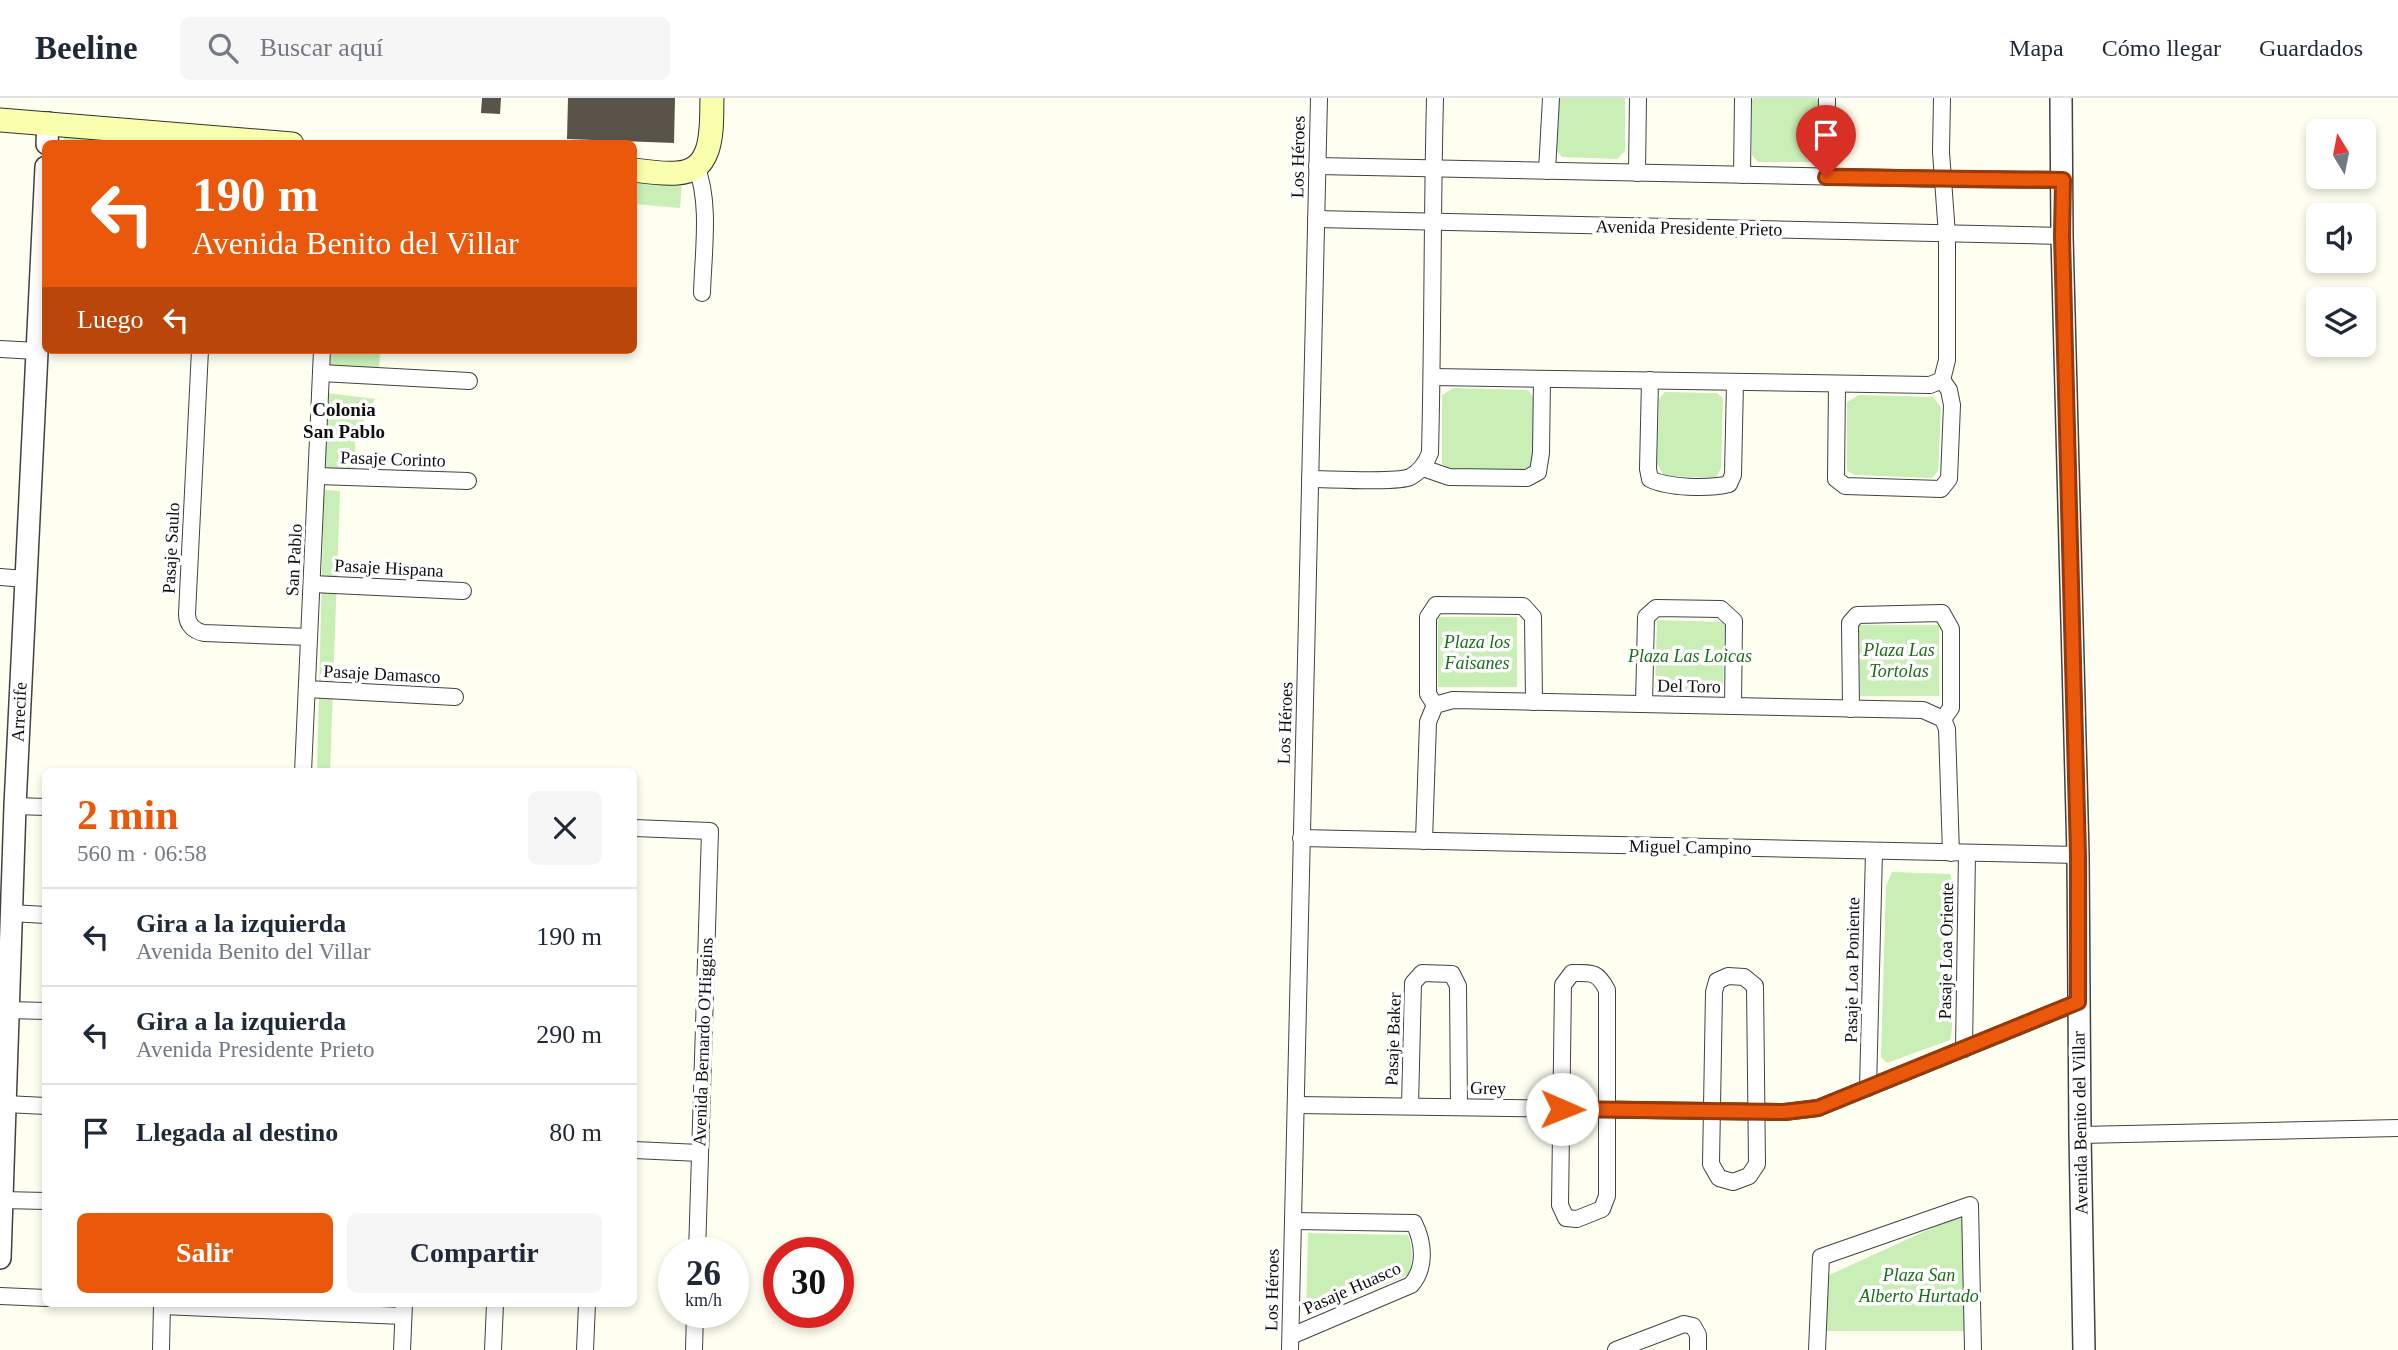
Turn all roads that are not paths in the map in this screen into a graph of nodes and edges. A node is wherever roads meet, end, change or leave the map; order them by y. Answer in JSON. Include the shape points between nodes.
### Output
{"nodes":[{"id":1,"x":712,"y":98,"type":"edge"},
{"id":2,"x":1319,"y":98,"type":"edge"},
{"id":3,"x":1435,"y":98,"type":"edge"},
{"id":4,"x":1551,"y":98,"type":"edge"},
{"id":5,"x":1638,"y":98,"type":"edge"},
{"id":6,"x":1743,"y":98,"type":"edge"},
{"id":7,"x":1828,"y":98,"type":"edge"},
{"id":8,"x":1942,"y":98,"type":"edge"},
{"id":9,"x":2061,"y":98,"type":"edge"},
{"id":10,"x":0,"y":120,"type":"edge"},
{"id":11,"x":47,"y":133,"type":"edge"},
{"id":12,"x":211,"y":140,"type":"edge"},
{"id":13,"x":696,"y":166,"type":"junction"},
{"id":14,"x":1317,"y":166,"type":"junction"},
{"id":15,"x":1433,"y":168,"type":"junction"},
{"id":16,"x":637,"y":170,"type":"edge"},
{"id":17,"x":1547,"y":171,"type":"junction"},
{"id":18,"x":1637,"y":173,"type":"junction"},
{"id":19,"x":1742,"y":175,"type":"junction"},
{"id":20,"x":1826,"y":177,"type":"junction"},
{"id":21,"x":1944,"y":179,"type":"junction"},
{"id":22,"x":2063,"y":180,"type":"junction"},
{"id":23,"x":1316,"y":219,"type":"junction"},
{"id":24,"x":1432,"y":222,"type":"junction"},
{"id":25,"x":1947,"y":235,"type":"junction"},
{"id":26,"x":2062,"y":236,"type":"junction"},
{"id":27,"x":42,"y":249,"type":"edge"},
{"id":28,"x":702,"y":293,"type":"dead end"},
{"id":29,"x":0,"y":348,"type":"edge"},
{"id":30,"x":37,"y":351,"type":"junction"},
{"id":31,"x":200,"y":354,"type":"edge"},
{"id":32,"x":322,"y":354,"type":"edge"},
{"id":33,"x":321,"y":373,"type":"junction"},
{"id":34,"x":1432,"y":377,"type":"junction"},
{"id":35,"x":1542,"y":379,"type":"junction"},
{"id":36,"x":1650,"y":380,"type":"junction"},
{"id":37,"x":1942,"y":380,"type":"junction"},
{"id":38,"x":469,"y":381,"type":"dead end"},
{"id":39,"x":1735,"y":382,"type":"junction"},
{"id":40,"x":1837,"y":384,"type":"junction"},
{"id":41,"x":1423,"y":468,"type":"junction"},
{"id":42,"x":317,"y":476,"type":"junction"},
{"id":43,"x":1310,"y":479,"type":"junction"},
{"id":44,"x":468,"y":481,"type":"dead end"},
{"id":45,"x":0,"y":577,"type":"edge"},
{"id":46,"x":26,"y":579,"type":"junction"},
{"id":47,"x":312,"y":584,"type":"junction"},
{"id":48,"x":463,"y":591,"type":"dead end"},
{"id":49,"x":309,"y":637,"type":"junction"},
{"id":50,"x":307,"y":689,"type":"junction"},
{"id":51,"x":455,"y":697,"type":"dead end"},
{"id":52,"x":1534,"y":702,"type":"junction"},
{"id":53,"x":1644,"y":704,"type":"junction"},
{"id":54,"x":1435,"y":705,"type":"junction"},
{"id":55,"x":1733,"y":706,"type":"junction"},
{"id":56,"x":1851,"y":709,"type":"junction"},
{"id":57,"x":1943,"y":719,"type":"junction"},
{"id":58,"x":303,"y":768,"type":"edge"},
{"id":59,"x":7,"y":805,"type":"edge"},
{"id":60,"x":42,"y":807,"type":"edge"},
{"id":61,"x":637,"y":828,"type":"edge"},
{"id":62,"x":1301,"y":838,"type":"junction"},
{"id":63,"x":1424,"y":841,"type":"junction"},
{"id":64,"x":1874,"y":852,"type":"junction"},
{"id":65,"x":1959,"y":853,"type":"junction"},
{"id":66,"x":2078,"y":855,"type":"junction"},
{"id":67,"x":12,"y":914,"type":"junction"},
{"id":68,"x":42,"y":915,"type":"edge"},
{"id":69,"x":2078,"y":1002,"type":"junction"},
{"id":70,"x":8,"y":1010,"type":"junction"},
{"id":71,"x":42,"y":1011,"type":"edge"},
{"id":72,"x":1964,"y":1049,"type":"junction"},
{"id":73,"x":1868,"y":1088,"type":"junction"},
{"id":74,"x":1296,"y":1105,"type":"junction"},
{"id":75,"x":1410,"y":1106,"type":"junction"},
{"id":76,"x":42,"y":1107,"type":"edge"},
{"id":77,"x":1460,"y":1107,"type":"junction"},
{"id":78,"x":1562,"y":1109,"type":"junction"},
{"id":79,"x":1607,"y":1109,"type":"junction"},
{"id":80,"x":1712,"y":1111,"type":"junction"},
{"id":81,"x":1756,"y":1111,"type":"junction"},
{"id":82,"x":3,"y":1116,"type":"edge"},
{"id":83,"x":2398,"y":1128,"type":"edge"},
{"id":84,"x":2080,"y":1135,"type":"junction"},
{"id":85,"x":637,"y":1150,"type":"edge"},
{"id":86,"x":700,"y":1153,"type":"junction"},
{"id":87,"x":2,"y":1199,"type":"junction"},
{"id":88,"x":42,"y":1201,"type":"edge"},
{"id":89,"x":1293,"y":1221,"type":"junction"},
{"id":90,"x":697,"y":1237,"type":"edge"},
{"id":91,"x":0,"y":1258,"type":"edge"},
{"id":92,"x":0,"y":1296,"type":"edge"},
{"id":93,"x":42,"y":1298,"type":"edge"},
{"id":94,"x":162,"y":1307,"type":"edge"},
{"id":95,"x":258,"y":1307,"type":"edge"},
{"id":96,"x":495,"y":1307,"type":"edge"},
{"id":97,"x":587,"y":1307,"type":"edge"},
{"id":98,"x":403,"y":1310,"type":"edge"},
{"id":99,"x":695,"y":1328,"type":"edge"},
{"id":100,"x":1291,"y":1343,"type":"edge"},
{"id":101,"x":161,"y":1350,"type":"edge"},
{"id":102,"x":402,"y":1350,"type":"edge"},
{"id":103,"x":493,"y":1350,"type":"edge"},
{"id":104,"x":585,"y":1350,"type":"edge"},
{"id":105,"x":694,"y":1350,"type":"edge"},
{"id":106,"x":1616,"y":1350,"type":"edge"},
{"id":107,"x":1698,"y":1350,"type":"edge"},
{"id":108,"x":1817,"y":1350,"type":"edge"},
{"id":109,"x":1973,"y":1350,"type":"edge"},
{"id":110,"x":2084,"y":1350,"type":"edge"}],
"edges":[{"from":1,"to":13,"type":"main road","via":[[710,146]]},
{"from":2,"to":14,"type":"street","name":"Los Héroes"},
{"from":3,"to":15,"type":"street"},
{"from":4,"to":17,"type":"street"},
{"from":5,"to":18,"type":"street"},
{"from":6,"to":19,"type":"street"},
{"from":7,"to":20,"type":"street"},
{"from":8,"to":21,"type":"street"},
{"from":9,"to":22,"type":"street","name":"Avenida Benito del Villar"},
{"from":10,"to":11,"type":"main road"},
{"from":11,"to":12,"type":"main road"},
{"from":13,"to":16,"type":"main road","via":[[678,173]]},
{"from":13,"to":28,"type":"street","via":[[704,202]]},
{"from":14,"to":15,"type":"street"},
{"from":14,"to":23,"type":"street","name":"Los Héroes"},
{"from":15,"to":17,"type":"street"},
{"from":15,"to":24,"type":"street"},
{"from":17,"to":18,"type":"street"},
{"from":18,"to":19,"type":"street"},
{"from":19,"to":20,"type":"street"},
{"from":20,"to":21,"type":"street"},
{"from":21,"to":22,"type":"street"},
{"from":21,"to":25,"type":"street"},
{"from":22,"to":26,"type":"street","name":"Avenida Benito del Villar"},
{"from":23,"to":24,"type":"street","name":"Avenida Presidente Prieto"},
{"from":23,"to":43,"type":"street","name":"Los Héroes"},
{"from":24,"to":25,"type":"street","name":"Avenida Presidente Prieto"},
{"from":24,"to":34,"type":"street"},
{"from":25,"to":26,"type":"street","name":"Avenida Presidente Prieto"},
{"from":25,"to":37,"type":"street","via":[[1947,360]]},
{"from":26,"to":66,"type":"street","name":"Avenida Benito del Villar"},
{"from":27,"to":30,"type":"street","name":"Arrecife"},
{"from":29,"to":30,"type":"street"},
{"from":30,"to":46,"type":"street","name":"Arrecife"},
{"from":31,"to":49,"type":"street","name":"Pasaje Saulo","via":[[189,623],[204,633]]},
{"from":32,"to":33,"type":"street","name":"San Pablo"},
{"from":33,"to":38,"type":"street"},
{"from":33,"to":42,"type":"street","name":"San Pablo"},
{"from":34,"to":35,"type":"street"},
{"from":34,"to":41,"type":"street","via":[[1430,453]]},
{"from":35,"to":36,"type":"street"},
{"from":35,"to":41,"type":"street","via":[[1538,472],[1527,478],[1449,477]]},
{"from":36,"to":39,"type":"street"},
{"from":36,"to":39,"type":"street","via":[[1650,478],[1661,484],[1718,487],[1729,484],[1733,475]]},
{"from":37,"to":40,"type":"street","via":[[1930,385]]},
{"from":37,"to":40,"type":"street","via":[[1952,405],[1949,479],[1941,489],[1845,486],[1836,479]]},
{"from":39,"to":40,"type":"street"},
{"from":41,"to":43,"type":"street","via":[[1396,480]]},
{"from":42,"to":44,"type":"street","name":"Pasaje Corinto"},
{"from":42,"to":47,"type":"street","name":"San Pablo"},
{"from":43,"to":62,"type":"street","name":"Los Héroes"},
{"from":45,"to":46,"type":"street"},
{"from":46,"to":59,"type":"street","name":"Arrecife"},
{"from":47,"to":48,"type":"street","name":"Pasaje Hispana"},
{"from":47,"to":49,"type":"street","name":"San Pablo"},
{"from":49,"to":50,"type":"street","name":"San Pablo"},
{"from":50,"to":51,"type":"street","name":"Pasaje Damasco"},
{"from":50,"to":58,"type":"street","name":"San Pablo"},
{"from":52,"to":53,"type":"street","name":"Del Toro"},
{"from":52,"to":54,"type":"street","name":"Del Toro","via":[[1453,700]]},
{"from":52,"to":54,"type":"street","via":[[1533,617],[1523,606],[1436,605],[1428,617],[1427,694]]},
{"from":53,"to":55,"type":"street","name":"Del Toro"},
{"from":53,"to":55,"type":"street","via":[[1646,617],[1656,607],[1708,608],[1721,609],[1734,621]]},
{"from":54,"to":63,"type":"street","via":[[1428,722]]},
{"from":55,"to":56,"type":"street","name":"Del Toro"},
{"from":56,"to":57,"type":"street","name":"Del Toro","via":[[1923,710]]},
{"from":56,"to":57,"type":"street","via":[[1850,623],[1857,615],[1942,613],[1951,629],[1951,708]]},
{"from":57,"to":65,"type":"street"},
{"from":59,"to":60,"type":"street"},
{"from":59,"to":67,"type":"street","name":"Arrecife"},
{"from":61,"to":86,"type":"street","name":"Avenida Bernardo O'Higgins","via":[[710,831]]},
{"from":62,"to":63,"type":"street","name":"Miguel Campino"},
{"from":62,"to":74,"type":"street","name":"Los Héroes"},
{"from":63,"to":64,"type":"street","name":"Miguel Campino"},
{"from":64,"to":65,"type":"street","name":"Miguel Campino"},
{"from":64,"to":73,"type":"street","name":"Pasaje Loa Poniente"},
{"from":65,"to":66,"type":"street","name":"Miguel Campino"},
{"from":65,"to":72,"type":"street","name":"Pasaje Loa Oriente"},
{"from":66,"to":69,"type":"street","name":"Avenida Benito del Villar"},
{"from":67,"to":68,"type":"street"},
{"from":67,"to":70,"type":"street","name":"Arrecife"},
{"from":69,"to":72,"type":"street","name":"Grey"},
{"from":69,"to":84,"type":"street","name":"Avenida Benito del Villar"},
{"from":70,"to":71,"type":"street"},
{"from":70,"to":82,"type":"street","name":"Arrecife"},
{"from":72,"to":73,"type":"street","name":"Grey"},
{"from":73,"to":81,"type":"street","name":"Grey","via":[[1818,1108]]},
{"from":74,"to":75,"type":"street","name":"Grey"},
{"from":74,"to":89,"type":"street","name":"Los Héroes"},
{"from":75,"to":77,"type":"street","name":"Grey"},
{"from":75,"to":77,"type":"street","name":"Pasaje Baker","via":[[1413,983],[1422,973],[1452,974],[1458,986]]},
{"from":76,"to":82,"type":"street"},
{"from":77,"to":78,"type":"street","name":"Grey"},
{"from":78,"to":79,"type":"street","name":"Grey"},
{"from":78,"to":79,"type":"street","via":[[1560,1205],[1566,1218],[1577,1219],[1602,1209],[1607,1196]]},
{"from":78,"to":79,"type":"street","via":[[1563,985],[1572,973],[1592,973],[1607,990]]},
{"from":79,"to":80,"type":"street","name":"Grey"},
{"from":80,"to":81,"type":"street","name":"Grey"},
{"from":80,"to":81,"type":"street","via":[[1711,1164],[1719,1178],[1733,1182],[1749,1176],[1757,1164]]},
{"from":80,"to":81,"type":"street","via":[[1714,992],[1717,981],[1728,976],[1744,977],[1755,986]]},
{"from":82,"to":87,"type":"street","name":"Arrecife"},
{"from":83,"to":84,"type":"street"},
{"from":84,"to":110,"type":"street","name":"Avenida Benito del Villar"},
{"from":85,"to":86,"type":"street"},
{"from":86,"to":90,"type":"street","name":"Avenida Bernardo O'Higgins"},
{"from":87,"to":88,"type":"street"},
{"from":87,"to":91,"type":"street","name":"Arrecife"},
{"from":89,"to":100,"type":"street","name":"Los Héroes"},
{"from":89,"to":100,"type":"street","name":"Pasaje Huasco","via":[[1414,1223],[1422,1237],[1420,1275],[1411,1285]]},
{"from":92,"to":93,"type":"street"},
{"from":94,"to":101,"type":"street"},
{"from":95,"to":98,"type":"street"},
{"from":96,"to":103,"type":"street"},
{"from":97,"to":104,"type":"street"},
{"from":98,"to":102,"type":"street"},
{"from":99,"to":105,"type":"street"},
{"from":106,"to":107,"type":"street","via":[[1684,1324],[1693,1326],[1698,1335]]},
{"from":108,"to":109,"type":"street","via":[[1821,1257],[1970,1205]]}]}
